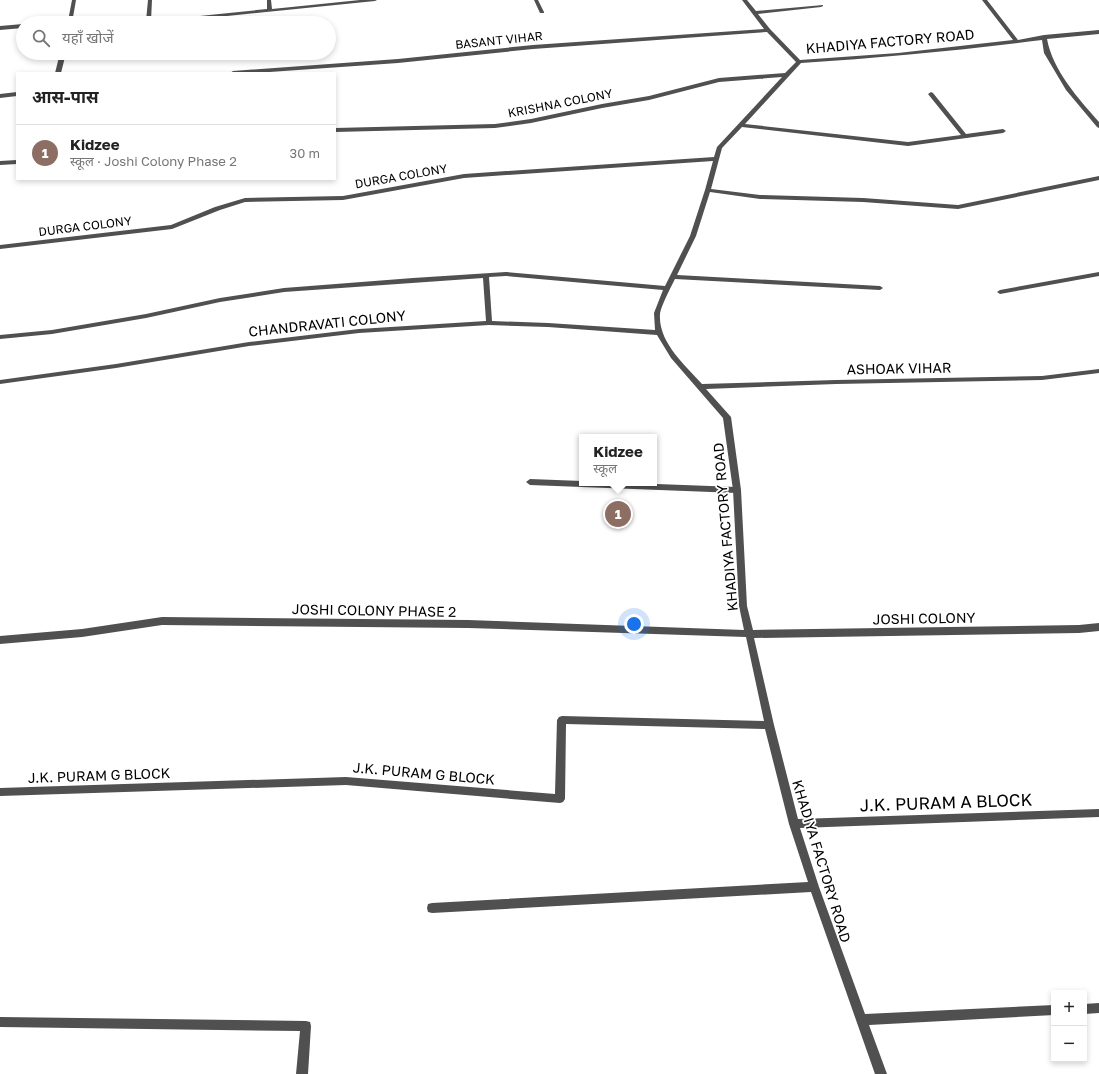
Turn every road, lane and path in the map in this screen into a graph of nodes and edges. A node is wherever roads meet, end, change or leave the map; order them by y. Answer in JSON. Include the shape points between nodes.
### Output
{"nodes":[{"id":1,"x":74,"y":0,"type":"edge"},
{"id":2,"x":150,"y":0,"type":"edge"},
{"id":3,"x":269,"y":0,"type":"edge"},
{"id":4,"x":375,"y":0,"type":"edge"},
{"id":5,"x":536,"y":0,"type":"edge"},
{"id":6,"x":744,"y":0,"type":"edge"},
{"id":7,"x":984,"y":0,"type":"edge"},
{"id":8,"x":821,"y":6,"type":"dead end"},
{"id":9,"x":270,"y":11,"type":"junction"},
{"id":10,"x":542,"y":12,"type":"dead end"},
{"id":11,"x":754,"y":13,"type":"junction"},
{"id":12,"x":71,"y":16,"type":"edge"},
{"id":13,"x":149,"y":16,"type":"edge"},
{"id":14,"x":219,"y":16,"type":"edge"},
{"id":15,"x":16,"y":27,"type":"edge"},
{"id":16,"x":0,"y":28,"type":"edge"},
{"id":17,"x":768,"y":30,"type":"junction"},
{"id":18,"x":1099,"y":32,"type":"edge"},
{"id":19,"x":1044,"y":38,"type":"junction"},
{"id":20,"x":1017,"y":42,"type":"junction"},
{"id":21,"x":61,"y":60,"type":"edge"},
{"id":22,"x":799,"y":62,"type":"junction"},
{"id":23,"x":58,"y":72,"type":"edge"},
{"id":24,"x":247,"y":72,"type":"edge"},
{"id":25,"x":786,"y":75,"type":"junction"},
{"id":26,"x":16,"y":94,"type":"edge"},
{"id":27,"x":931,"y":94,"type":"dead end"},
{"id":28,"x":0,"y":96,"type":"edge"},
{"id":29,"x":740,"y":125,"type":"junction"},
{"id":30,"x":1099,"y":126,"type":"edge"},
{"id":31,"x":336,"y":130,"type":"edge"},
{"id":32,"x":1003,"y":131,"type":"dead end"},
{"id":33,"x":965,"y":137,"type":"junction"},
{"id":34,"x":716,"y":159,"type":"junction"},
{"id":35,"x":16,"y":162,"type":"edge"},
{"id":36,"x":0,"y":163,"type":"edge"},
{"id":37,"x":1099,"y":178,"type":"edge"},
{"id":38,"x":708,"y":190,"type":"junction"},
{"id":39,"x":0,"y":247,"type":"edge"},
{"id":40,"x":1099,"y":274,"type":"edge"},
{"id":41,"x":486,"y":275,"type":"junction"},
{"id":42,"x":672,"y":277,"type":"junction"},
{"id":43,"x":667,"y":288,"type":"junction"},
{"id":44,"x":880,"y":288,"type":"dead end"},
{"id":45,"x":1000,"y":292,"type":"dead end"},
{"id":46,"x":490,"y":323,"type":"junction"},
{"id":47,"x":659,"y":333,"type":"junction"},
{"id":48,"x":0,"y":337,"type":"edge"},
{"id":49,"x":1099,"y":371,"type":"edge"},
{"id":50,"x":0,"y":382,"type":"edge"},
{"id":51,"x":700,"y":387,"type":"junction"},
{"id":52,"x":530,"y":482,"type":"dead end"},
{"id":53,"x":579,"y":484,"type":"edge"},
{"id":54,"x":634,"y":486,"type":"edge"},
{"id":55,"x":737,"y":490,"type":"junction"},
{"id":56,"x":1099,"y":627,"type":"edge"},
{"id":57,"x":750,"y":634,"type":"junction"},
{"id":58,"x":0,"y":640,"type":"edge"},
{"id":59,"x":769,"y":725,"type":"junction"},
{"id":60,"x":0,"y":792,"type":"edge"},
{"id":61,"x":1099,"y":813,"type":"edge"},
{"id":62,"x":794,"y":824,"type":"junction"},
{"id":63,"x":814,"y":887,"type":"junction"},
{"id":64,"x":432,"y":908,"type":"dead end"},
{"id":65,"x":1099,"y":1008,"type":"edge"},
{"id":66,"x":1087,"y":1009,"type":"edge"},
{"id":67,"x":1051,"y":1010,"type":"edge"},
{"id":68,"x":862,"y":1020,"type":"junction"},
{"id":69,"x":0,"y":1022,"type":"edge"},
{"id":70,"x":302,"y":1074,"type":"edge"},
{"id":71,"x":881,"y":1074,"type":"edge"}],
"edges":[{"from":1,"to":12,"type":"street"},
{"from":2,"to":13,"type":"street"},
{"from":3,"to":9,"type":"street"},
{"from":4,"to":9,"type":"street"},
{"from":5,"to":10,"type":"street"},
{"from":6,"to":11,"type":"street"},
{"from":7,"to":20,"type":"street"},
{"from":8,"to":11,"type":"street"},
{"from":9,"to":14,"type":"street"},
{"from":11,"to":17,"type":"street"},
{"from":15,"to":16,"type":"street"},
{"from":17,"to":22,"type":"street"},
{"from":17,"to":24,"type":"street","name":"BASANT VIHAR"},
{"from":18,"to":19,"type":"street","name":"KHADIYA FACTORY ROAD"},
{"from":19,"to":20,"type":"street","name":"KHADIYA FACTORY ROAD"},
{"from":19,"to":30,"type":"street","via":[[1047,53],[1069,90]]},
{"from":20,"to":22,"type":"street","name":"KHADIYA FACTORY ROAD"},
{"from":21,"to":23,"type":"street"},
{"from":22,"to":25,"type":"street","name":"KHADIYA FACTORY ROAD"},
{"from":25,"to":29,"type":"street","name":"KHADIYA FACTORY ROAD"},
{"from":25,"to":31,"type":"street","name":"KRISHNA COLONY","via":[[719,80],[649,98],[495,126]]},
{"from":26,"to":28,"type":"street"},
{"from":27,"to":33,"type":"street"},
{"from":29,"to":33,"type":"street","via":[[908,144]]},
{"from":29,"to":34,"type":"street","name":"KHADIYA FACTORY ROAD","via":[[719,148]]},
{"from":32,"to":33,"type":"street"},
{"from":34,"to":38,"type":"street","name":"KHADIYA FACTORY ROAD"},
{"from":34,"to":39,"type":"street","name":"DURGA COLONY","via":[[464,176],[343,198],[245,200],[230,203],[172,227]]},
{"from":35,"to":36,"type":"street"},
{"from":37,"to":38,"type":"street","via":[[958,207],[863,200],[760,197]]},
{"from":38,"to":42,"type":"street","name":"KHADIYA FACTORY ROAD","via":[[693,236]]},
{"from":40,"to":45,"type":"street"},
{"from":41,"to":43,"type":"street","via":[[506,274]]},
{"from":41,"to":46,"type":"street"},
{"from":41,"to":48,"type":"street","via":[[284,290],[52,332]]},
{"from":42,"to":43,"type":"street","name":"KHADIYA FACTORY ROAD"},
{"from":42,"to":44,"type":"street"},
{"from":43,"to":47,"type":"street","name":"KHADIYA FACTORY ROAD","via":[[657,313]]},
{"from":46,"to":47,"type":"street","name":"CHANDRAVATI COLONY"},
{"from":46,"to":50,"type":"street","name":"CHANDRAVATI COLONY","via":[[359,331],[249,344]]},
{"from":47,"to":51,"type":"street","name":"KHADIYA FACTORY ROAD","via":[[673,356]]},
{"from":49,"to":51,"type":"street","name":"ASHOAK VIHAR","via":[[1042,378]]},
{"from":51,"to":55,"type":"street","name":"KHADIYA FACTORY ROAD","via":[[727,417]]},
{"from":52,"to":53,"type":"street"},
{"from":54,"to":55,"type":"street"},
{"from":55,"to":57,"type":"street","name":"KHADIYA FACTORY ROAD","via":[[743,606]]},
{"from":56,"to":57,"type":"street","name":"JOSHI COLONY"},
{"from":57,"to":58,"type":"street","name":"JOSHI COLONY PHASE 2","via":[[468,624],[162,621],[82,633]]},
{"from":57,"to":59,"type":"street","name":"KHADIYA FACTORY ROAD"},
{"from":59,"to":60,"type":"street","name":"J.K. PURAM G BLOCK","via":[[562,720],[560,799],[346,781]]},
{"from":59,"to":62,"type":"street","name":"KHADIYA FACTORY ROAD"},
{"from":61,"to":62,"type":"street","name":"J.K. PURAM A BLOCK"},
{"from":62,"to":63,"type":"street","name":"KHADIYA FACTORY ROAD"},
{"from":63,"to":64,"type":"street"},
{"from":63,"to":68,"type":"street","name":"KHADIYA FACTORY ROAD"},
{"from":65,"to":66,"type":"street"},
{"from":67,"to":68,"type":"street"},
{"from":68,"to":71,"type":"street","name":"KHADIYA FACTORY ROAD"},
{"from":69,"to":70,"type":"street","via":[[306,1026]]}]}
